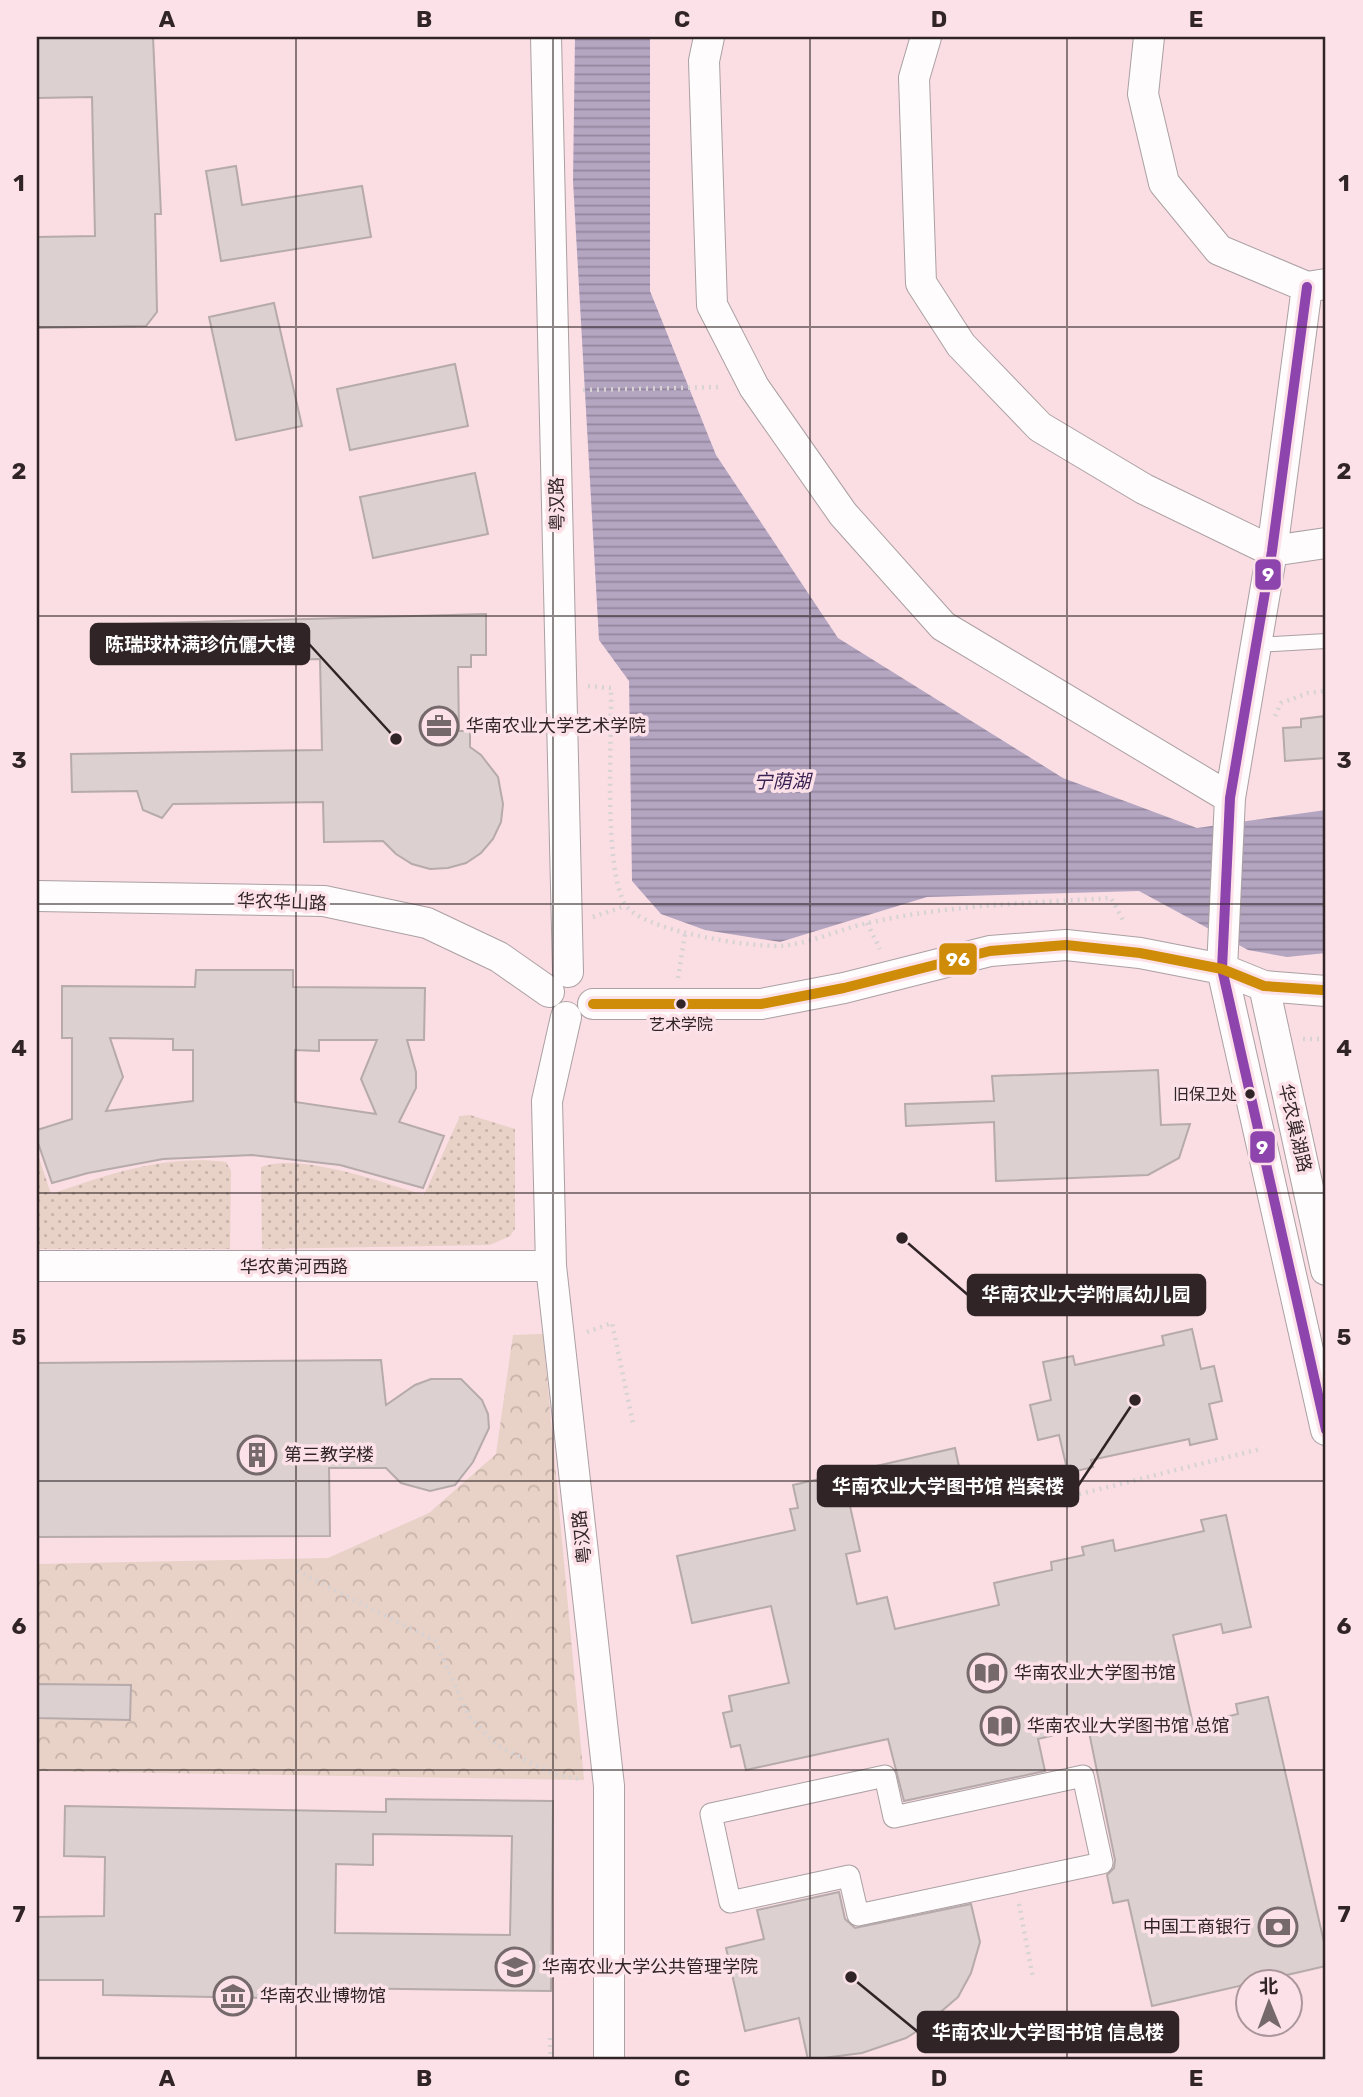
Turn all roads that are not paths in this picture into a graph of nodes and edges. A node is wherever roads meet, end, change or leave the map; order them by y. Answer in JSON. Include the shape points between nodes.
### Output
{"nodes":[{"id":1,"x":546,"y":37,"type":"edge"},
{"id":2,"x":709,"y":37,"type":"edge"},
{"id":3,"x":926,"y":37,"type":"edge"},
{"id":4,"x":1149,"y":37,"type":"edge"},
{"id":5,"x":1317,"y":286,"type":"edge"},
{"id":6,"x":1326,"y":543,"type":"edge"},
{"id":7,"x":1272,"y":551,"type":"junction"},
{"id":8,"x":1326,"y":641,"type":"edge"},
{"id":9,"x":1256,"y":645,"type":"junction"},
{"id":10,"x":1230,"y":798,"type":"junction"},
{"id":11,"x":37,"y":896,"type":"edge"},
{"id":12,"x":1222,"y":969,"type":"junction"},
{"id":13,"x":559,"y":982,"type":"junction"},
{"id":14,"x":1264,"y":986,"type":"junction"},
{"id":15,"x":1326,"y":991,"type":"edge"},
{"id":16,"x":579,"y":1010,"type":"junction"},
{"id":17,"x":37,"y":1266,"type":"edge"},
{"id":18,"x":551,"y":1266,"type":"junction"},
{"id":19,"x":1326,"y":1269,"type":"edge"},
{"id":20,"x":1326,"y":1430,"type":"edge"},
{"id":21,"x":1015,"y":1881,"type":"joint"},
{"id":22,"x":609,"y":2060,"type":"edge"}],
"edges":[{"from":1,"to":13,"type":"street","name":"粤汉路"},
{"from":2,"to":10,"type":"street","via":[[704,61],[712,305],[754,387],[843,514],[943,625]]},
{"from":3,"to":7,"type":"street","via":[[915,78],[921,283],[961,345],[1040,427],[1144,489]]},
{"from":4,"to":5,"type":"street","via":[[1143,94],[1164,183],[1219,250]]},
{"from":5,"to":7,"type":"street","name":"华农巢湖路"},
{"from":6,"to":7,"type":"street"},
{"from":7,"to":9,"type":"street","name":"华农巢湖路"},
{"from":8,"to":9,"type":"lane"},
{"from":9,"to":10,"type":"street","name":"华农巢湖路"},
{"from":10,"to":12,"type":"street","name":"华农巢湖路"},
{"from":11,"to":13,"type":"street","name":"华农华山路","via":[[324,901],[427,923]]},
{"from":12,"to":14,"type":"street"},
{"from":12,"to":16,"type":"street","via":[[1066,945],[990,951],[761,1004],[674,1003]]},
{"from":12,"to":20,"type":"street","name":"华农巢湖路"},
{"from":13,"to":16,"type":"street","via":[[554,1007]]},
{"from":13,"to":16,"type":"street","name":"华农华山路","via":[[582,973],[593,984]]},
{"from":14,"to":15,"type":"street"},
{"from":14,"to":19,"type":"street","name":"华农巢湖路"},
{"from":16,"to":18,"type":"street","name":"粤汉路","via":[[547,1101]]},
{"from":17,"to":18,"type":"street","name":"华农黄河西路"},
{"from":18,"to":22,"type":"street","name":"粤汉路","via":[[609,1786]]},
{"from":21,"to":21,"type":"street","via":[[858,1915],[849,1876],[730,1902],[711,1814],[885,1776],[894,1817],[1083,1776],[1102,1863]]}]}
